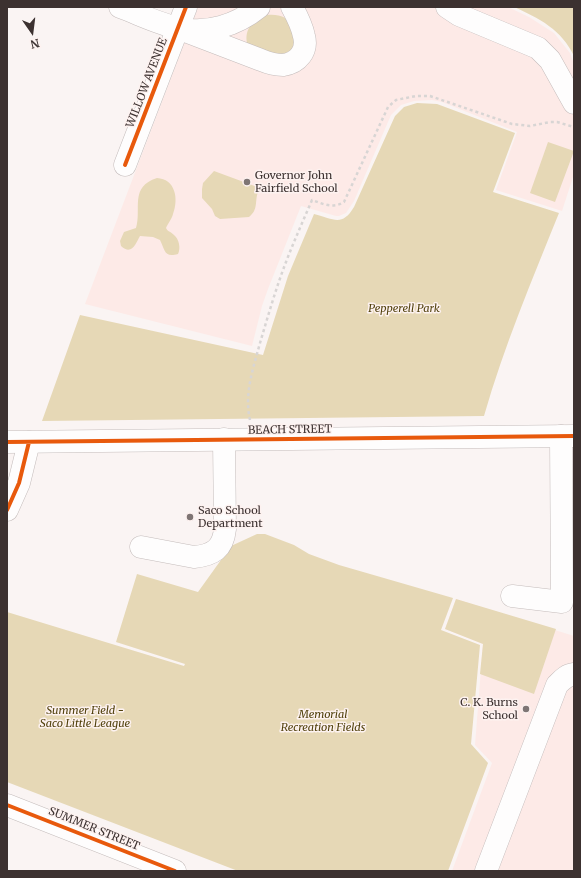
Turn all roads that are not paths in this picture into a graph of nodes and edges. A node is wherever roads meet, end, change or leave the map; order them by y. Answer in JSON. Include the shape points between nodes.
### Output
{"nodes":[{"id":1,"x":120,"y":7,"type":"edge"},
{"id":2,"x":186,"y":7,"type":"edge"},
{"id":3,"x":259,"y":7,"type":"edge"},
{"id":4,"x":292,"y":7,"type":"edge"},
{"id":5,"x":446,"y":7,"type":"edge"},
{"id":6,"x":179,"y":28,"type":"junction"},
{"id":7,"x":574,"y":103,"type":"edge"},
{"id":8,"x":125,"y":165,"type":"dead end"},
{"id":9,"x":568,"y":436,"type":"edge"},
{"id":10,"x":224,"y":439,"type":"junction"},
{"id":11,"x":7,"y":442,"type":"edge"},
{"id":12,"x":29,"y":442,"type":"junction"},
{"id":13,"x":7,"y":510,"type":"edge"},
{"id":14,"x":141,"y":547,"type":"dead end"},
{"id":15,"x":512,"y":596,"type":"dead end"},
{"id":16,"x":574,"y":674,"type":"edge"},
{"id":17,"x":7,"y":805,"type":"edge"},
{"id":18,"x":175,"y":871,"type":"edge"},
{"id":19,"x":486,"y":871,"type":"edge"}],
"edges":[{"from":1,"to":6,"type":"street"},
{"from":2,"to":6,"type":"street","name":"WILLOW AVENUE"},
{"from":3,"to":6,"type":"street","via":[[232,24],[203,30]]},
{"from":4,"to":6,"type":"street","via":[[303,32],[305,45],[301,56],[282,65],[272,64]]},
{"from":5,"to":7,"type":"street","via":[[458,15],[538,48],[550,60]]},
{"from":6,"to":8,"type":"street","name":"WILLOW AVENUE"},
{"from":9,"to":10,"type":"street","name":"BEACH STREET"},
{"from":9,"to":15,"type":"street","via":[[562,602]]},
{"from":10,"to":12,"type":"street","name":"BEACH STREET"},
{"from":10,"to":14,"type":"street","via":[[225,529],[221,545],[214,552],[194,557]]},
{"from":11,"to":12,"type":"street","name":"BEACH STREET"},
{"from":12,"to":13,"type":"street","via":[[19,483]]},
{"from":16,"to":19,"type":"street","via":[[562,679],[558,685]]},
{"from":17,"to":18,"type":"street","name":"SUMMER STREET"}]}
